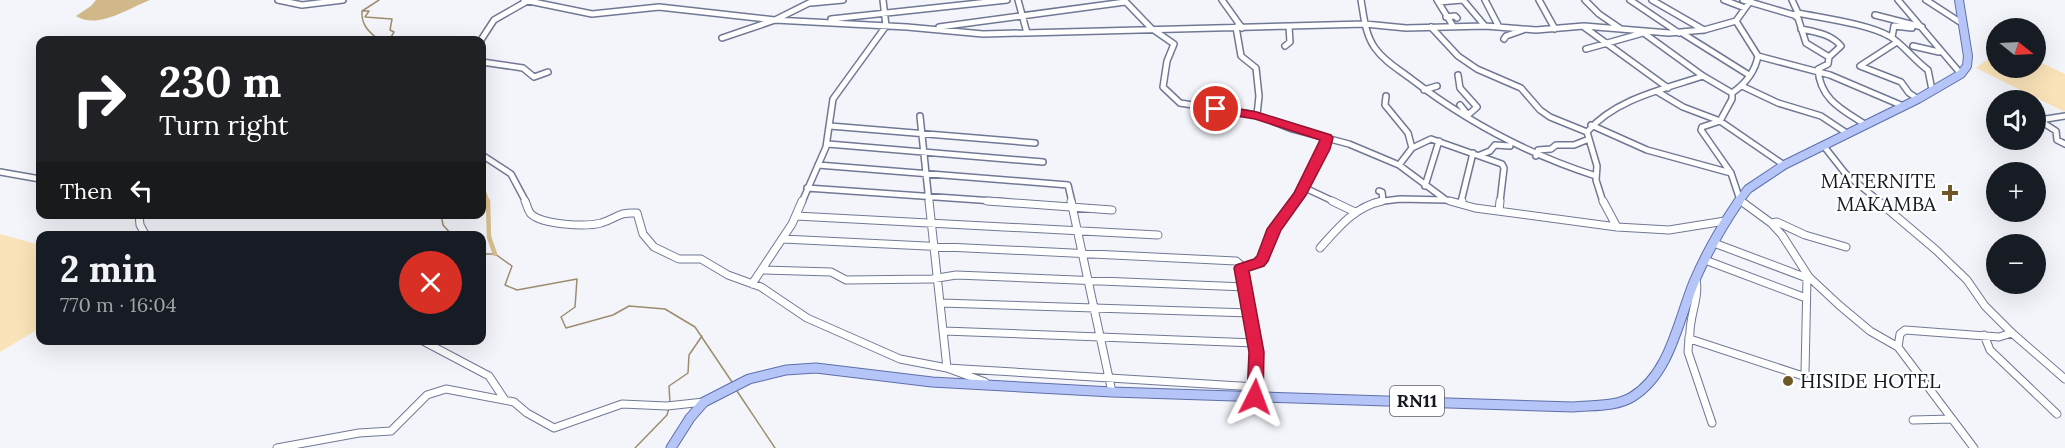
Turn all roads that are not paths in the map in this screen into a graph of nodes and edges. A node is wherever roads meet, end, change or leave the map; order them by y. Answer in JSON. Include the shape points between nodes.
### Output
{"nodes":[{"id":1,"x":278,"y":0,"type":"edge"},
{"id":2,"x":343,"y":0,"type":"edge"},
{"id":3,"x":527,"y":0,"type":"edge"},
{"id":4,"x":843,"y":0,"type":"edge"},
{"id":5,"x":883,"y":0,"type":"edge"},
{"id":6,"x":1007,"y":0,"type":"edge"},
{"id":7,"x":1018,"y":0,"type":"edge"},
{"id":8,"x":1222,"y":0,"type":"edge"},
{"id":9,"x":1361,"y":0,"type":"edge"},
{"id":10,"x":1462,"y":0,"type":"edge"},
{"id":11,"x":1485,"y":0,"type":"edge"},
{"id":12,"x":1539,"y":0,"type":"edge"},
{"id":13,"x":1585,"y":0,"type":"edge"},
{"id":14,"x":1630,"y":0,"type":"edge"},
{"id":15,"x":1652,"y":0,"type":"edge"},
{"id":16,"x":1724,"y":0,"type":"edge"},
{"id":17,"x":1792,"y":0,"type":"edge"},
{"id":18,"x":1898,"y":0,"type":"edge"},
{"id":19,"x":1926,"y":0,"type":"edge"},
{"id":20,"x":1959,"y":0,"type":"edge"},
{"id":21,"x":1124,"y":1,"type":"edge"},
{"id":22,"x":813,"y":2,"type":"edge"},
{"id":23,"x":1439,"y":2,"type":"edge"},
{"id":24,"x":1109,"y":3,"type":"edge"},
{"id":25,"x":1747,"y":3,"type":"edge"},
{"id":26,"x":1433,"y":7,"type":"dead end"},
{"id":27,"x":885,"y":13,"type":"junction"},
{"id":28,"x":1796,"y":14,"type":"junction"},
{"id":29,"x":1875,"y":15,"type":"dead end"},
{"id":30,"x":1023,"y":17,"type":"junction"},
{"id":31,"x":1446,"y":17,"type":"junction"},
{"id":32,"x":1457,"y":18,"type":"dead end"},
{"id":33,"x":775,"y":21,"type":"junction"},
{"id":34,"x":819,"y":21,"type":"junction"},
{"id":35,"x":1736,"y":21,"type":"junction"},
{"id":36,"x":1365,"y":24,"type":"junction"},
{"id":37,"x":1964,"y":24,"type":"junction"},
{"id":38,"x":886,"y":26,"type":"junction"},
{"id":39,"x":1453,"y":26,"type":"junction"},
{"id":40,"x":1485,"y":26,"type":"junction"},
{"id":41,"x":1584,"y":26,"type":"junction"},
{"id":42,"x":1289,"y":27,"type":"junction"},
{"id":43,"x":1431,"y":27,"type":"junction"},
{"id":44,"x":1499,"y":27,"type":"junction"},
{"id":45,"x":929,"y":28,"type":"junction"},
{"id":46,"x":1151,"y":28,"type":"junction"},
{"id":47,"x":1238,"y":28,"type":"junction"},
{"id":48,"x":1523,"y":29,"type":"junction"},
{"id":49,"x":1555,"y":29,"type":"junction"},
{"id":50,"x":1621,"y":29,"type":"junction"},
{"id":51,"x":1801,"y":29,"type":"junction"},
{"id":52,"x":1924,"y":29,"type":"junction"},
{"id":53,"x":1704,"y":30,"type":"junction"},
{"id":54,"x":1641,"y":32,"type":"junction"},
{"id":55,"x":1027,"y":33,"type":"junction"},
{"id":56,"x":1681,"y":33,"type":"junction"},
{"id":57,"x":484,"y":36,"type":"edge"},
{"id":58,"x":722,"y":38,"type":"dead end"},
{"id":59,"x":1504,"y":39,"type":"dead end"},
{"id":60,"x":1894,"y":40,"type":"junction"},
{"id":61,"x":1442,"y":42,"type":"junction"},
{"id":62,"x":1450,"y":43,"type":"dead end"},
{"id":63,"x":1605,"y":44,"type":"junction"},
{"id":64,"x":1285,"y":46,"type":"dead end"},
{"id":65,"x":1913,"y":46,"type":"dead end"},
{"id":66,"x":1586,"y":49,"type":"dead end"},
{"id":67,"x":1939,"y":52,"type":"junction"},
{"id":68,"x":1758,"y":56,"type":"junction"},
{"id":69,"x":1829,"y":57,"type":"junction"},
{"id":70,"x":486,"y":63,"type":"edge"},
{"id":71,"x":1820,"y":71,"type":"junction"},
{"id":72,"x":548,"y":72,"type":"dead end"},
{"id":73,"x":1961,"y":74,"type":"junction"},
{"id":74,"x":1458,"y":75,"type":"dead end"},
{"id":75,"x":1749,"y":75,"type":"junction"},
{"id":76,"x":1703,"y":76,"type":"junction"},
{"id":77,"x":1437,"y":86,"type":"dead end"},
{"id":78,"x":1742,"y":87,"type":"junction"},
{"id":79,"x":1668,"y":88,"type":"junction"},
{"id":80,"x":1424,"y":90,"type":"junction"},
{"id":81,"x":1932,"y":90,"type":"junction"},
{"id":82,"x":1658,"y":92,"type":"junction"},
{"id":83,"x":1732,"y":93,"type":"junction"},
{"id":84,"x":1386,"y":96,"type":"dead end"},
{"id":85,"x":1918,"y":99,"type":"junction"},
{"id":86,"x":1460,"y":105,"type":"dead end"},
{"id":87,"x":1903,"y":106,"type":"junction"},
{"id":88,"x":920,"y":116,"type":"dead end"},
{"id":89,"x":1257,"y":116,"type":"junction"},
{"id":90,"x":1468,"y":116,"type":"junction"},
{"id":91,"x":2065,"y":116,"type":"edge"},
{"id":92,"x":1720,"y":121,"type":"junction"},
{"id":93,"x":1591,"y":125,"type":"junction"},
{"id":94,"x":1866,"y":125,"type":"junction"},
{"id":95,"x":830,"y":126,"type":"junction"},
{"id":96,"x":922,"y":132,"type":"junction"},
{"id":97,"x":1848,"y":134,"type":"junction"},
{"id":98,"x":1588,"y":135,"type":"junction"},
{"id":99,"x":1327,"y":138,"type":"junction"},
{"id":100,"x":1439,"y":141,"type":"junction"},
{"id":101,"x":1035,"y":143,"type":"dead end"},
{"id":102,"x":828,"y":144,"type":"junction"},
{"id":103,"x":2065,"y":144,"type":"edge"},
{"id":104,"x":1823,"y":145,"type":"junction"},
{"id":105,"x":1412,"y":148,"type":"junction"},
{"id":106,"x":924,"y":153,"type":"junction"},
{"id":107,"x":1476,"y":154,"type":"junction"},
{"id":108,"x":1538,"y":156,"type":"junction"},
{"id":109,"x":486,"y":158,"type":"edge"},
{"id":110,"x":1043,"y":162,"type":"dead end"},
{"id":111,"x":818,"y":165,"type":"junction"},
{"id":112,"x":1399,"y":165,"type":"junction"},
{"id":113,"x":1784,"y":165,"type":"junction"},
{"id":114,"x":0,"y":172,"type":"edge"},
{"id":115,"x":926,"y":173,"type":"junction"},
{"id":116,"x":1731,"y":173,"type":"junction"},
{"id":117,"x":1596,"y":176,"type":"junction"},
{"id":118,"x":36,"y":178,"type":"edge"},
{"id":119,"x":1425,"y":186,"type":"junction"},
{"id":120,"x":1303,"y":187,"type":"junction"},
{"id":121,"x":807,"y":188,"type":"junction"},
{"id":122,"x":1379,"y":191,"type":"dead end"},
{"id":123,"x":929,"y":197,"type":"junction"},
{"id":124,"x":1446,"y":200,"type":"junction"},
{"id":125,"x":1740,"y":200,"type":"junction"},
{"id":126,"x":1383,"y":201,"type":"junction"},
{"id":127,"x":1461,"y":204,"type":"junction"},
{"id":128,"x":1073,"y":208,"type":"junction"},
{"id":129,"x":1112,"y":210,"type":"dead end"},
{"id":130,"x":1499,"y":211,"type":"junction"},
{"id":131,"x":1355,"y":212,"type":"junction"},
{"id":132,"x":796,"y":216,"type":"junction"},
{"id":133,"x":1725,"y":221,"type":"junction"},
{"id":134,"x":932,"y":223,"type":"junction"},
{"id":135,"x":1771,"y":223,"type":"junction"},
{"id":136,"x":1617,"y":227,"type":"junction"},
{"id":137,"x":1078,"y":230,"type":"junction"},
{"id":138,"x":1158,"y":235,"type":"dead end"},
{"id":139,"x":783,"y":239,"type":"junction"},
{"id":140,"x":1714,"y":243,"type":"junction"},
{"id":141,"x":934,"y":246,"type":"junction"},
{"id":142,"x":1846,"y":247,"type":"dead end"},
{"id":143,"x":1320,"y":248,"type":"dead end"},
{"id":144,"x":1084,"y":255,"type":"junction"},
{"id":145,"x":1705,"y":260,"type":"junction"},
{"id":146,"x":1243,"y":267,"type":"junction"},
{"id":147,"x":764,"y":270,"type":"junction"},
{"id":148,"x":938,"y":277,"type":"junction"},
{"id":149,"x":1808,"y":277,"type":"junction"},
{"id":150,"x":1695,"y":278,"type":"junction"},
{"id":151,"x":1089,"y":280,"type":"junction"},
{"id":152,"x":752,"y":284,"type":"junction"},
{"id":153,"x":1245,"y":287,"type":"junction"},
{"id":154,"x":1806,"y":298,"type":"junction"},
{"id":155,"x":941,"y":303,"type":"junction"},
{"id":156,"x":1095,"y":308,"type":"junction"},
{"id":157,"x":1250,"y":313,"type":"junction"},
{"id":158,"x":944,"y":331,"type":"junction"},
{"id":159,"x":2012,"y":333,"type":"junction"},
{"id":160,"x":1984,"y":335,"type":"junction"},
{"id":161,"x":1689,"y":336,"type":"junction"},
{"id":162,"x":1101,"y":338,"type":"junction"},
{"id":163,"x":1255,"y":343,"type":"junction"},
{"id":164,"x":430,"y":345,"type":"edge"},
{"id":165,"x":1898,"y":346,"type":"junction"},
{"id":166,"x":947,"y":368,"type":"junction"},
{"id":167,"x":1109,"y":378,"type":"junction"},
{"id":168,"x":2065,"y":379,"type":"edge"},
{"id":169,"x":996,"y":386,"type":"junction"},
{"id":170,"x":1112,"y":392,"type":"junction"},
{"id":171,"x":1255,"y":392,"type":"junction"},
{"id":172,"x":505,"y":399,"type":"junction"},
{"id":173,"x":704,"y":402,"type":"junction"},
{"id":174,"x":2057,"y":414,"type":"dead end"},
{"id":175,"x":1951,"y":419,"type":"junction"},
{"id":176,"x":1913,"y":420,"type":"dead end"},
{"id":177,"x":1712,"y":423,"type":"dead end"},
{"id":178,"x":278,"y":448,"type":"edge"},
{"id":179,"x":671,"y":448,"type":"edge"},
{"id":180,"x":1974,"y":448,"type":"edge"}],
"edges":[{"from":1,"to":2,"type":"street","via":[[302,5]]},
{"from":3,"to":33,"type":"street","via":[[592,14],[671,8]]},
{"from":3,"to":57,"type":"street","via":[[494,20]]},
{"from":4,"to":22,"type":"street"},
{"from":5,"to":27,"type":"street"},
{"from":6,"to":27,"type":"street"},
{"from":7,"to":30,"type":"street"},
{"from":8,"to":47,"type":"street"},
{"from":9,"to":36,"type":"street"},
{"from":10,"to":23,"type":"street"},
{"from":10,"to":40,"type":"street"},
{"from":11,"to":44,"type":"street"},
{"from":12,"to":49,"type":"street"},
{"from":13,"to":50,"type":"street"},
{"from":14,"to":56,"type":"street"},
{"from":15,"to":53,"type":"street"},
{"from":16,"to":25,"type":"street"},
{"from":17,"to":28,"type":"street"},
{"from":18,"to":52,"type":"street"},
{"from":19,"to":37,"type":"street"},
{"from":20,"to":37,"type":"main road"},
{"from":21,"to":24,"type":"street"},
{"from":21,"to":46,"type":"street"},
{"from":22,"to":33,"type":"street"},
{"from":23,"to":26,"type":"street"},
{"from":23,"to":31,"type":"street"},
{"from":24,"to":30,"type":"street"},
{"from":25,"to":28,"type":"street"},
{"from":25,"to":35,"type":"street"},
{"from":27,"to":34,"type":"street"},
{"from":27,"to":38,"type":"street"},
{"from":28,"to":51,"type":"street"},
{"from":28,"to":60,"type":"street","via":[[1845,22]]},
{"from":29,"to":52,"type":"street"},
{"from":30,"to":45,"type":"street"},
{"from":30,"to":55,"type":"street"},
{"from":31,"to":32,"type":"street"},
{"from":31,"to":39,"type":"street"},
{"from":33,"to":34,"type":"street"},
{"from":33,"to":58,"type":"street"},
{"from":34,"to":38,"type":"street"},
{"from":35,"to":53,"type":"street"},
{"from":35,"to":68,"type":"street"},
{"from":36,"to":42,"type":"street"},
{"from":36,"to":43,"type":"street"},
{"from":36,"to":80,"type":"street","via":[[1380,56]]},
{"from":37,"to":73,"type":"main road","via":[[1968,61]]},
{"from":38,"to":45,"type":"street"},
{"from":38,"to":95,"type":"street","via":[[833,99]]},
{"from":39,"to":40,"type":"street"},
{"from":39,"to":43,"type":"street"},
{"from":40,"to":44,"type":"street"},
{"from":41,"to":49,"type":"street"},
{"from":41,"to":50,"type":"street"},
{"from":41,"to":63,"type":"street"},
{"from":42,"to":47,"type":"street"},
{"from":42,"to":64,"type":"street","via":[[1290,42]]},
{"from":43,"to":61,"type":"street"},
{"from":44,"to":48,"type":"street"},
{"from":45,"to":55,"type":"street","via":[[979,34]]},
{"from":46,"to":47,"type":"street"},
{"from":46,"to":55,"type":"street"},
{"from":46,"to":89,"type":"street","via":[[1174,46],[1167,58],[1164,87],[1178,102]]},
{"from":47,"to":89,"type":"street","via":[[1241,56],[1256,68]]},
{"from":48,"to":49,"type":"street"},
{"from":48,"to":59,"type":"street"},
{"from":50,"to":54,"type":"street"},
{"from":51,"to":69,"type":"street","via":[[1806,43]]},
{"from":51,"to":69,"type":"street","via":[[1840,43]]},
{"from":52,"to":60,"type":"street","via":[[1894,26]]},
{"from":52,"to":67,"type":"street"},
{"from":53,"to":56,"type":"street"},
{"from":54,"to":56,"type":"street"},
{"from":54,"to":63,"type":"street"},
{"from":54,"to":76,"type":"street"},
{"from":56,"to":75,"type":"street"},
{"from":60,"to":81,"type":"street","via":[[1929,71]]},
{"from":60,"to":85,"type":"street","via":[[1860,66],[1901,82]]},
{"from":61,"to":62,"type":"street"},
{"from":61,"to":98,"type":"street","via":[[1477,69],[1521,88],[1550,117]]},
{"from":63,"to":66,"type":"street"},
{"from":63,"to":79,"type":"street"},
{"from":65,"to":67,"type":"street"},
{"from":67,"to":73,"type":"street"},
{"from":68,"to":71,"type":"street"},
{"from":68,"to":75,"type":"street"},
{"from":69,"to":71,"type":"street"},
{"from":70,"to":72,"type":"street","via":[[523,68],[534,77]]},
{"from":71,"to":87,"type":"street"},
{"from":71,"to":94,"type":"street","via":[[1819,82],[1828,96]]},
{"from":73,"to":81,"type":"main road","number":"RN11"},
{"from":74,"to":90,"type":"street","via":[[1460,88],[1477,107]]},
{"from":75,"to":78,"type":"street"},
{"from":76,"to":79,"type":"street"},
{"from":76,"to":83,"type":"street"},
{"from":77,"to":80,"type":"street"},
{"from":78,"to":83,"type":"street"},
{"from":78,"to":97,"type":"street","via":[[1825,118]]},
{"from":79,"to":82,"type":"street"},
{"from":80,"to":90,"type":"street"},
{"from":81,"to":85,"type":"main road","number":"RN11"},
{"from":82,"to":92,"type":"street"},
{"from":82,"to":93,"type":"street","via":[[1606,114]]},
{"from":83,"to":92,"type":"street"},
{"from":84,"to":105,"type":"street","via":[[1385,105],[1410,136]]},
{"from":85,"to":87,"type":"main road","number":"RN11"},
{"from":86,"to":90,"type":"street"},
{"from":87,"to":94,"type":"main road","number":"RN11"},
{"from":88,"to":96,"type":"street"},
{"from":89,"to":99,"type":"street"},
{"from":90,"to":108,"type":"street"},
{"from":91,"to":103,"type":"street","via":[[2042,122],[2056,131],[2058,140]]},
{"from":92,"to":113,"type":"street"},
{"from":92,"to":116,"type":"street","via":[[1701,130]]},
{"from":93,"to":98,"type":"street"},
{"from":93,"to":116,"type":"street","via":[[1647,150]]},
{"from":94,"to":97,"type":"main road","number":"RN11"},
{"from":95,"to":96,"type":"street"},
{"from":95,"to":102,"type":"street"},
{"from":96,"to":101,"type":"street"},
{"from":96,"to":106,"type":"street"},
{"from":97,"to":104,"type":"main road","number":"RN11"},
{"from":98,"to":108,"type":"street","via":[[1574,144],[1538,150]]},
{"from":98,"to":117,"type":"street"},
{"from":99,"to":112,"type":"street"},
{"from":99,"to":120,"type":"street"},
{"from":100,"to":105,"type":"street","via":[[1431,139]]},
{"from":100,"to":107,"type":"street"},
{"from":100,"to":119,"type":"street"},
{"from":102,"to":106,"type":"street"},
{"from":102,"to":111,"type":"street"},
{"from":104,"to":113,"type":"main road","number":"RN11"},
{"from":104,"to":159,"type":"street","via":[[1845,173],[1960,273]]},
{"from":105,"to":112,"type":"street"},
{"from":106,"to":110,"type":"street"},
{"from":106,"to":115,"type":"street"},
{"from":107,"to":108,"type":"street","via":[[1502,144]]},
{"from":107,"to":127,"type":"street"},
{"from":107,"to":130,"type":"street","via":[[1504,166]]},
{"from":108,"to":117,"type":"street"},
{"from":109,"to":152,"type":"street","via":[[511,174],[534,217],[572,226],[601,223],[623,212],[637,213],[643,234],[654,247],[679,259],[701,260]]},
{"from":111,"to":115,"type":"street"},
{"from":111,"to":121,"type":"street"},
{"from":112,"to":119,"type":"street"},
{"from":113,"to":125,"type":"main road","number":"RN11","via":[[1748,189]]},
{"from":114,"to":118,"type":"street"},
{"from":115,"to":123,"type":"street"},
{"from":115,"to":128,"type":"street","via":[[1068,185]]},
{"from":116,"to":125,"type":"street"},
{"from":117,"to":136,"type":"street","via":[[1605,208]]},
{"from":119,"to":124,"type":"street"},
{"from":120,"to":131,"type":"street"},
{"from":120,"to":146,"type":"street","via":[[1274,229],[1259,263]]},
{"from":121,"to":123,"type":"street"},
{"from":121,"to":132,"type":"street"},
{"from":122,"to":126,"type":"street"},
{"from":123,"to":128,"type":"street"},
{"from":123,"to":134,"type":"street"},
{"from":124,"to":126,"type":"street"},
{"from":124,"to":127,"type":"street"},
{"from":125,"to":133,"type":"main road","number":"RN11"},
{"from":125,"to":135,"type":"street"},
{"from":126,"to":131,"type":"street"},
{"from":127,"to":130,"type":"street"},
{"from":128,"to":129,"type":"street"},
{"from":128,"to":137,"type":"street"},
{"from":130,"to":136,"type":"street"},
{"from":131,"to":143,"type":"street"},
{"from":132,"to":134,"type":"street"},
{"from":132,"to":139,"type":"street"},
{"from":133,"to":136,"type":"street","via":[[1676,230]]},
{"from":133,"to":140,"type":"main road","number":"RN11"},
{"from":134,"to":137,"type":"street"},
{"from":134,"to":141,"type":"street"},
{"from":135,"to":142,"type":"street"},
{"from":135,"to":149,"type":"street"},
{"from":137,"to":138,"type":"street"},
{"from":137,"to":144,"type":"street"},
{"from":139,"to":141,"type":"street"},
{"from":139,"to":147,"type":"street"},
{"from":140,"to":145,"type":"main road","number":"RN11"},
{"from":140,"to":149,"type":"street"},
{"from":141,"to":144,"type":"street"},
{"from":141,"to":148,"type":"street"},
{"from":144,"to":146,"type":"street","via":[[1236,261]]},
{"from":144,"to":151,"type":"street"},
{"from":145,"to":150,"type":"main road","number":"RN11"},
{"from":145,"to":154,"type":"street"},
{"from":146,"to":153,"type":"street"},
{"from":147,"to":148,"type":"street","via":[[831,272],[846,280]]},
{"from":147,"to":152,"type":"street"},
{"from":148,"to":151,"type":"street"},
{"from":148,"to":155,"type":"street"},
{"from":149,"to":154,"type":"street"},
{"from":149,"to":165,"type":"street","via":[[1870,331]]},
{"from":150,"to":161,"type":"street","via":[[1698,285]]},
{"from":150,"to":171,"type":"main road","number":"RN11","via":[[1653,381],[1618,403],[1573,407]]},
{"from":151,"to":153,"type":"street"},
{"from":151,"to":156,"type":"street"},
{"from":152,"to":166,"type":"street","via":[[807,318],[900,358]]},
{"from":153,"to":157,"type":"street"},
{"from":154,"to":161,"type":"street","via":[[1803,376]]},
{"from":155,"to":156,"type":"street"},
{"from":155,"to":158,"type":"street"},
{"from":156,"to":157,"type":"street"},
{"from":156,"to":162,"type":"street"},
{"from":157,"to":163,"type":"street"},
{"from":158,"to":162,"type":"street"},
{"from":158,"to":166,"type":"street"},
{"from":159,"to":160,"type":"street","via":[[1999,337]]},
{"from":159,"to":168,"type":"street"},
{"from":160,"to":165,"type":"street","via":[[1905,330]]},
{"from":160,"to":174,"type":"street","via":[[1990,350]]},
{"from":161,"to":177,"type":"street","via":[[1688,352]]},
{"from":162,"to":163,"type":"street"},
{"from":162,"to":167,"type":"street"},
{"from":163,"to":171,"type":"street"},
{"from":164,"to":172,"type":"street","via":[[489,376]]},
{"from":165,"to":175,"type":"street"},
{"from":166,"to":167,"type":"street"},
{"from":166,"to":169,"type":"street"},
{"from":167,"to":170,"type":"street"},
{"from":167,"to":171,"type":"street"},
{"from":169,"to":170,"type":"main road","number":"RN11"},
{"from":169,"to":173,"type":"main road","number":"RN11","via":[[816,369],[786,370],[749,379]]},
{"from":170,"to":171,"type":"main road","number":"RN11"},
{"from":172,"to":173,"type":"street","via":[[554,428],[632,402],[653,406]]},
{"from":172,"to":178,"type":"street","via":[[438,390],[427,395],[391,431]]},
{"from":173,"to":179,"type":"main road","number":"RN11"},
{"from":175,"to":176,"type":"street"},
{"from":175,"to":180,"type":"street"}]}
